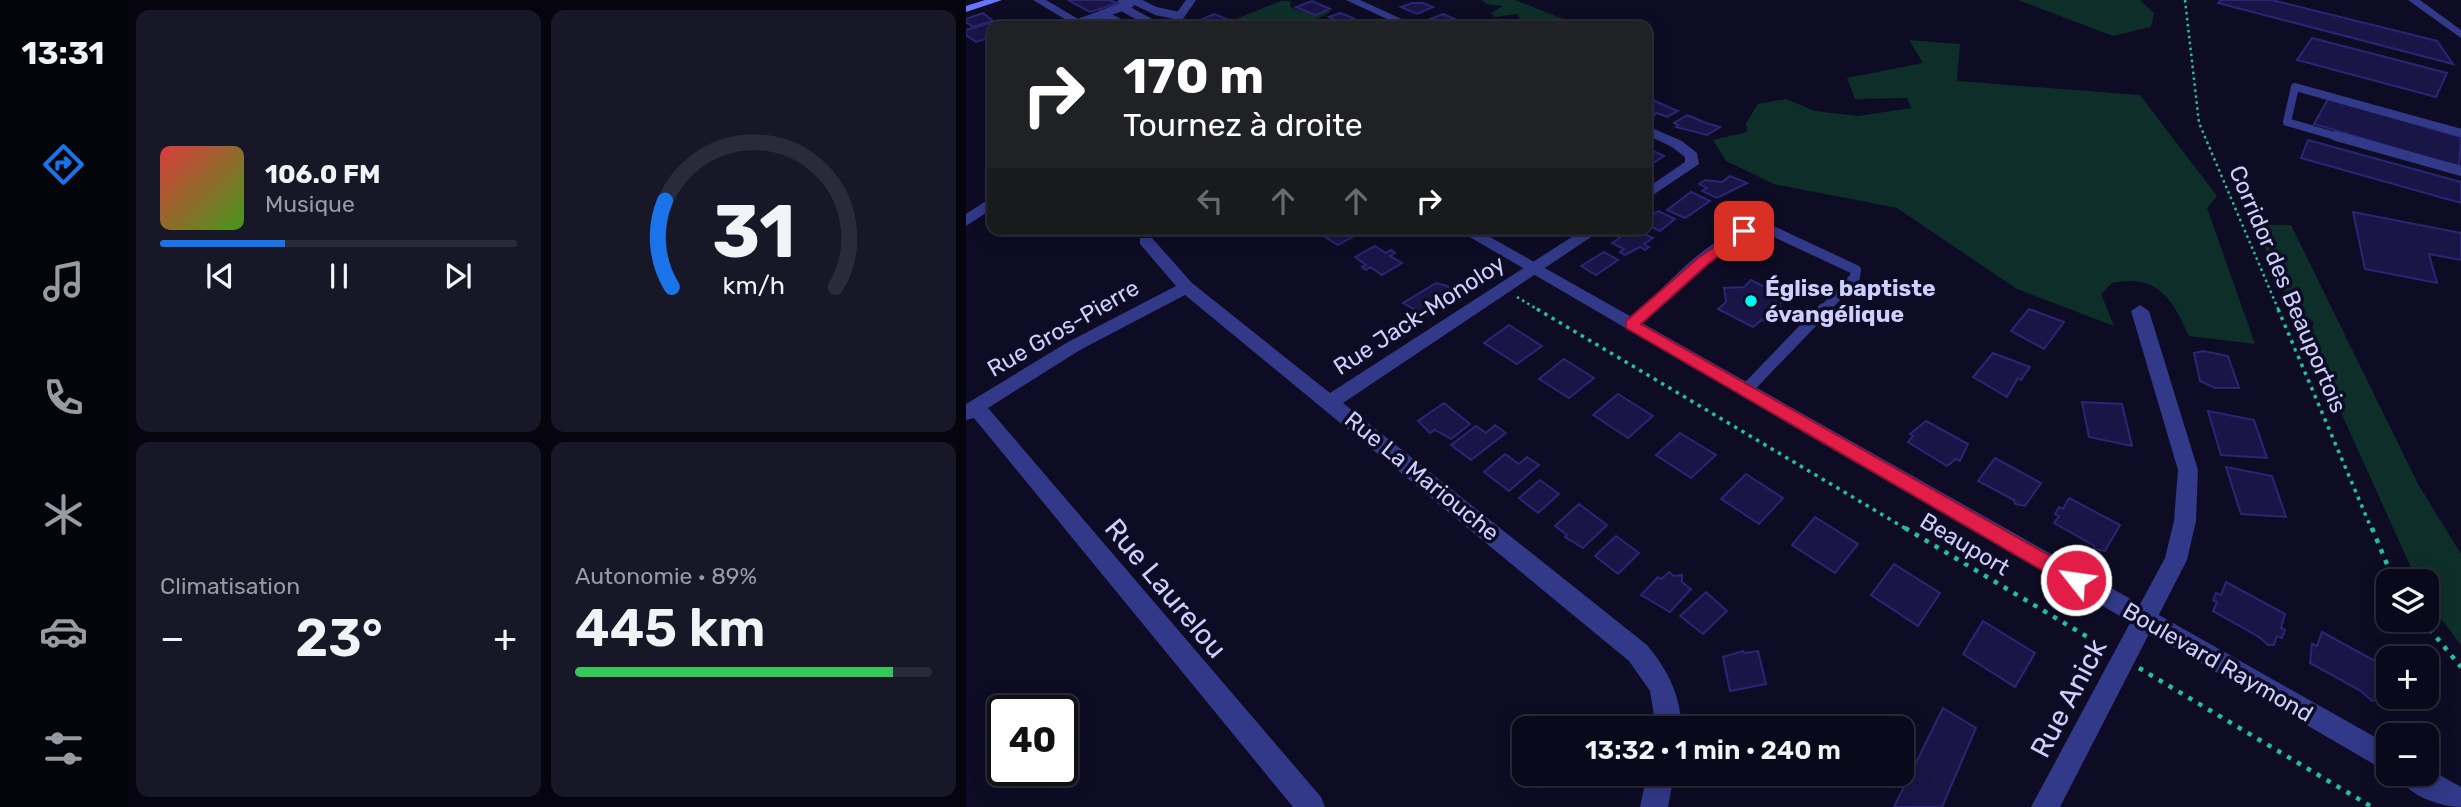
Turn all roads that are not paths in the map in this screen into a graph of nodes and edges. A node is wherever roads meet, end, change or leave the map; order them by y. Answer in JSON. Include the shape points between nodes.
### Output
{"nodes":[{"id":1,"x":998,"y":0,"type":"edge"},
{"id":2,"x":1038,"y":0,"type":"edge"},
{"id":3,"x":1133,"y":0,"type":"edge"},
{"id":4,"x":1191,"y":0,"type":"edge"},
{"id":5,"x":1351,"y":0,"type":"edge"},
{"id":6,"x":2413,"y":0,"type":"edge"},
{"id":7,"x":1122,"y":4,"type":"edge"},
{"id":8,"x":966,"y":9,"type":"edge"},
{"id":9,"x":1102,"y":14,"type":"junction"},
{"id":10,"x":1179,"y":16,"type":"junction"},
{"id":11,"x":1076,"y":21,"type":"edge"},
{"id":12,"x":1087,"y":21,"type":"edge"},
{"id":13,"x":1117,"y":21,"type":"edge"},
{"id":14,"x":1148,"y":21,"type":"edge"},
{"id":15,"x":1176,"y":21,"type":"edge"},
{"id":16,"x":1399,"y":21,"type":"edge"},
{"id":17,"x":2461,"y":35,"type":"edge"},
{"id":18,"x":1652,"y":132,"type":"edge"},
{"id":19,"x":2461,"y":133,"type":"edge"},
{"id":20,"x":2461,"y":171,"type":"edge"},
{"id":21,"x":1652,"y":192,"type":"edge"},
{"id":22,"x":987,"y":206,"type":"edge"},
{"id":23,"x":966,"y":221,"type":"edge"},
{"id":24,"x":1474,"y":235,"type":"edge"},
{"id":25,"x":1586,"y":235,"type":"edge"},
{"id":26,"x":1146,"y":242,"type":"dead end"},
{"id":27,"x":1534,"y":269,"type":"junction"},
{"id":28,"x":1186,"y":287,"type":"junction"},
{"id":29,"x":2140,"y":311,"type":"dead end"},
{"id":30,"x":1632,"y":325,"type":"junction"},
{"id":31,"x":1746,"y":390,"type":"junction"},
{"id":32,"x":1331,"y":401,"type":"junction"},
{"id":33,"x":971,"y":410,"type":"edge"},
{"id":34,"x":2145,"y":620,"type":"junction"},
{"id":35,"x":1669,"y":716,"type":"edge"},
{"id":36,"x":2376,"y":753,"type":"edge"},
{"id":37,"x":1658,"y":786,"type":"edge"},
{"id":38,"x":2432,"y":786,"type":"edge"},
{"id":39,"x":2461,"y":802,"type":"edge"},
{"id":40,"x":1311,"y":807,"type":"edge"},
{"id":41,"x":1654,"y":807,"type":"edge"},
{"id":42,"x":2045,"y":807,"type":"edge"}],
"edges":[{"from":1,"to":8,"type":"main road"},
{"from":2,"to":11,"type":"street"},
{"from":3,"to":10,"type":"lane"},
{"from":4,"to":10,"type":"street"},
{"from":5,"to":16,"type":"street"},
{"from":6,"to":17,"type":"street"},
{"from":7,"to":9,"type":"lane"},
{"from":7,"to":14,"type":"lane"},
{"from":9,"to":12,"type":"lane"},
{"from":9,"to":13,"type":"lane"},
{"from":10,"to":15,"type":"street"},
{"from":18,"to":21,"type":"street","via":[[1677,144],[1692,156],[1692,164]]},
{"from":19,"to":20,"type":"lane","via":[[2295,87],[2287,122]]},
{"from":22,"to":23,"type":"street"},
{"from":24,"to":27,"type":"street","name":"Boulevard Raymond"},
{"from":25,"to":27,"type":"street","name":"Rue Jack-Monoloy"},
{"from":26,"to":28,"type":"street","name":"Rue La Mariouche"},
{"from":27,"to":30,"type":"street","name":"Boulevard Raymond"},
{"from":27,"to":32,"type":"street","name":"Rue Jack-Monoloy"},
{"from":28,"to":32,"type":"street","name":"Rue La Mariouche"},
{"from":28,"to":33,"type":"street","name":"Rue Gros-Pierre","via":[[1074,346]]},
{"from":29,"to":34,"type":"street","name":"Rue Anick","via":[[2188,470],[2185,521],[2176,560]]},
{"from":30,"to":31,"type":"street","name":"Boulevard Raymond"},
{"from":30,"to":31,"type":"lane","via":[[1744,231],[1766,226],[1856,270]]},
{"from":31,"to":34,"type":"street","name":"Boulevard Raymond"},
{"from":32,"to":35,"type":"street","name":"Rue La Mariouche","via":[[1638,653],[1657,675]]},
{"from":33,"to":40,"type":"street","name":"Rue Laurelou"},
{"from":34,"to":36,"type":"street","name":"Boulevard Raymond"},
{"from":34,"to":42,"type":"street","name":"Rue Anick"},
{"from":37,"to":41,"type":"street"},
{"from":38,"to":39,"type":"street"}]}
